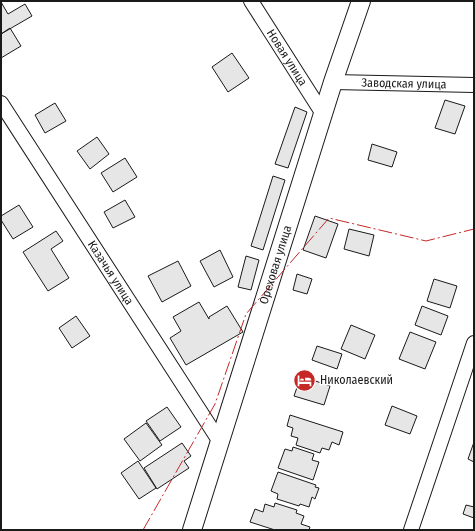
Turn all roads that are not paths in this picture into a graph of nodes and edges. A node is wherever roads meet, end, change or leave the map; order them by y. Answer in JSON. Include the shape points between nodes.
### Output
{"nodes":[{"id":1,"x":251,"y":1,"type":"edge"},
{"id":2,"x":360,"y":1,"type":"edge"},
{"id":3,"x":333,"y":82,"type":"junction"},
{"id":4,"x":474,"y":86,"type":"edge"},
{"id":5,"x":1,"y":103,"type":"edge"},
{"id":6,"x":323,"y":114,"type":"junction"},
{"id":7,"x":474,"y":343,"type":"edge"},
{"id":8,"x":220,"y":442,"type":"junction"},
{"id":9,"x":192,"y":530,"type":"edge"},
{"id":10,"x":411,"y":530,"type":"edge"}],
"edges":[{"from":1,"to":6,"type":"street","name":"Новая улица"},
{"from":2,"to":3,"type":"main road","name":"Ореховая улица"},
{"from":3,"to":4,"type":"street","name":"Заводская улица"},
{"from":3,"to":6,"type":"main road","name":"Ореховая улица"},
{"from":5,"to":8,"type":"street","name":"Казачья улица"},
{"from":6,"to":8,"type":"main road","name":"Ореховая улица"},
{"from":7,"to":10,"type":"street"},
{"from":8,"to":9,"type":"main road","name":"Ореховая улица"}]}
